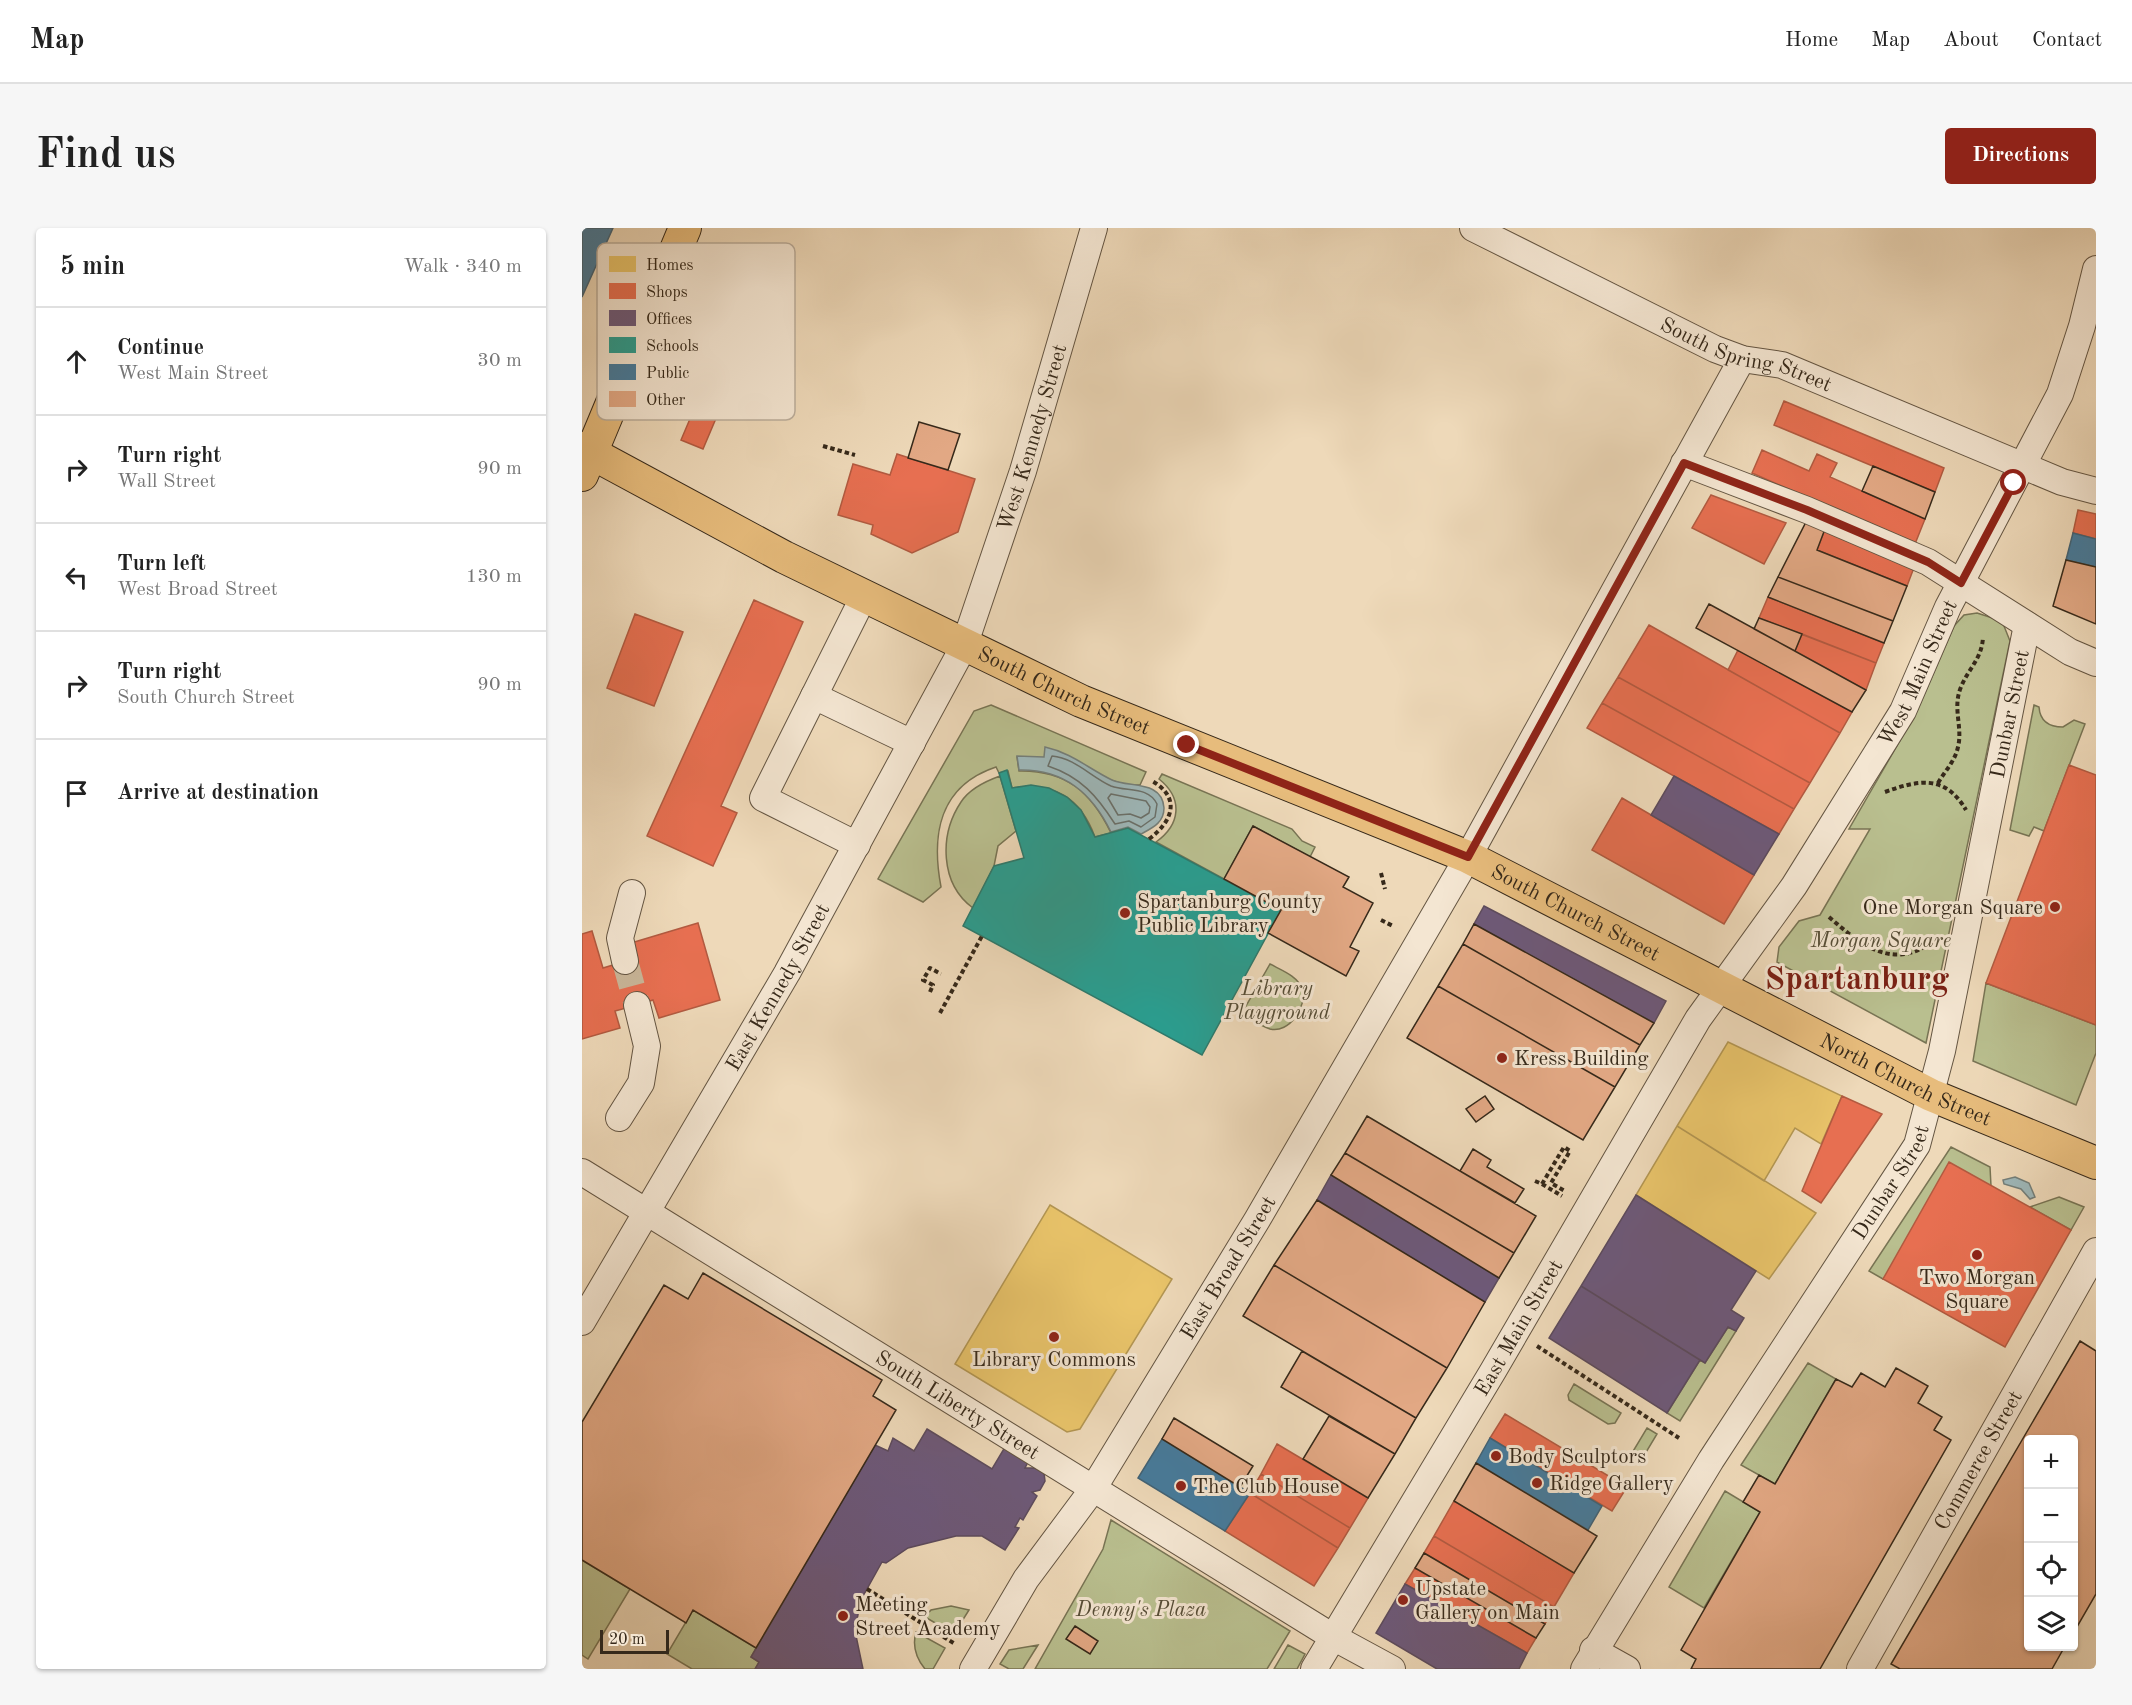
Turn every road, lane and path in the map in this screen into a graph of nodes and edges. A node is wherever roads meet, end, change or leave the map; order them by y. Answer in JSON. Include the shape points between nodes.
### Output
{"nodes":[{"id":1,"x":685,"y":228,"type":"edge"},
{"id":2,"x":1094,"y":228,"type":"edge"},
{"id":3,"x":1473,"y":228,"type":"edge"},
{"id":4,"x":678,"y":243,"type":"edge"},
{"id":5,"x":2096,"y":269,"type":"edge"},
{"id":6,"x":1742,"y":359,"type":"junction"},
{"id":7,"x":602,"y":420,"type":"edge"},
{"id":8,"x":823,"y":446,"type":"dead end"},
{"id":9,"x":855,"y":455,"type":"dead end"},
{"id":10,"x":585,"y":458,"type":"edge"},
{"id":11,"x":1684,"y":463,"type":"junction"},
{"id":12,"x":2025,"y":465,"type":"junction"},
{"id":13,"x":2096,"y":491,"type":"edge"},
{"id":14,"x":1961,"y":583,"type":"junction"},
{"id":15,"x":864,"y":596,"type":"junction"},
{"id":16,"x":2027,"y":625,"type":"junction"},
{"id":17,"x":1983,"y":637,"type":"dead end"},
{"id":18,"x":964,"y":646,"type":"junction"},
{"id":19,"x":2096,"y":663,"type":"edge"},
{"id":20,"x":814,"y":696,"type":"junction"},
{"id":21,"x":912,"y":743,"type":"junction"},
{"id":22,"x":1152,"y":781,"type":"dead end"},
{"id":23,"x":1938,"y":783,"type":"junction"},
{"id":24,"x":1885,"y":792,"type":"dead end"},
{"id":25,"x":1969,"y":816,"type":"dead end"},
{"id":26,"x":1149,"y":839,"type":"dead end"},
{"id":27,"x":857,"y":845,"type":"junction"},
{"id":28,"x":1468,"y":857,"type":"junction"},
{"id":29,"x":1381,"y":873,"type":"dead end"},
{"id":30,"x":1385,"y":889,"type":"dead end"},
{"id":31,"x":632,"y":893,"type":"dead end"},
{"id":32,"x":1829,"y":917,"type":"dead end"},
{"id":33,"x":1381,"y":920,"type":"dead end"},
{"id":34,"x":1392,"y":926,"type":"dead end"},
{"id":35,"x":982,"y":936,"type":"dead end"},
{"id":36,"x":1928,"y":945,"type":"dead end"},
{"id":37,"x":625,"y":961,"type":"tunnel mouth"},
{"id":38,"x":941,"y":974,"type":"dead end"},
{"id":39,"x":1721,"y":987,"type":"junction"},
{"id":40,"x":930,"y":992,"type":"dead end"},
{"id":41,"x":637,"y":1005,"type":"tunnel mouth"},
{"id":42,"x":940,"y":1013,"type":"dead end"},
{"id":43,"x":1931,"y":1095,"type":"junction"},
{"id":44,"x":619,"y":1118,"type":"dead end"},
{"id":45,"x":2096,"y":1163,"type":"edge"},
{"id":46,"x":582,"y":1172,"type":"edge"},
{"id":47,"x":1535,"y":1181,"type":"dead end"},
{"id":48,"x":1542,"y":1184,"type":"junction"},
{"id":49,"x":1565,"y":1191,"type":"dead end"},
{"id":50,"x":1562,"y":1196,"type":"dead end"},
{"id":51,"x":647,"y":1213,"type":"junction"},
{"id":52,"x":2096,"y":1251,"type":"edge"},
{"id":53,"x":582,"y":1322,"type":"edge"},
{"id":54,"x":1537,"y":1346,"type":"dead end"},
{"id":55,"x":1679,"y":1438,"type":"dead end"},
{"id":56,"x":1093,"y":1488,"type":"junction"},
{"id":57,"x":867,"y":1589,"type":"dead end"},
{"id":58,"x":1333,"y":1636,"type":"junction"},
{"id":59,"x":955,"y":1644,"type":"dead end"},
{"id":60,"x":1589,"y":1660,"type":"edge"},
{"id":61,"x":973,"y":1669,"type":"edge"},
{"id":62,"x":1314,"y":1669,"type":"edge"},
{"id":63,"x":1392,"y":1669,"type":"edge"},
{"id":64,"x":1628,"y":1669,"type":"edge"},
{"id":65,"x":1860,"y":1669,"type":"edge"}],
"edges":[{"from":1,"to":4,"type":"main road"},
{"from":2,"to":18,"type":"street","name":"West Kennedy Street","via":[[1023,471]]},
{"from":3,"to":6,"type":"street","name":"South Spring Street"},
{"from":5,"to":12,"type":"street","name":"West Main Street","via":[[2060,394]]},
{"from":6,"to":11,"type":"street","name":"East Broad Street"},
{"from":6,"to":12,"type":"street","name":"South Spring Street","via":[[1782,365]]},
{"from":7,"to":10,"type":"main road"},
{"from":8,"to":9,"type":"path"},
{"from":10,"to":15,"type":"main road","name":"South Church Street"},
{"from":11,"to":14,"type":"street","via":[[1928,562]]},
{"from":11,"to":28,"type":"street","name":"East Broad Street"},
{"from":12,"to":13,"type":"street","name":"South Spring Street","via":[[2062,482]]},
{"from":12,"to":14,"type":"street","name":"West Main Street"},
{"from":14,"to":16,"type":"street"},
{"from":14,"to":39,"type":"street","name":"West Main Street","via":[[1903,711],[1794,886]]},
{"from":15,"to":18,"type":"main road","name":"South Church Street"},
{"from":15,"to":20,"type":"street"},
{"from":16,"to":19,"type":"street"},
{"from":16,"to":43,"type":"street","name":"Dunbar Street"},
{"from":17,"to":23,"type":"path","via":[[1978,660],[1956,703],[1959,745]]},
{"from":18,"to":21,"type":"street","name":"East Kennedy Street"},
{"from":18,"to":28,"type":"main road","name":"South Church Street","via":[[1081,701]]},
{"from":20,"to":21,"type":"street"},
{"from":20,"to":27,"type":"street","via":[[763,798]]},
{"from":21,"to":27,"type":"street","name":"East Kennedy Street"},
{"from":22,"to":26,"type":"path","via":[[1165,792],[1170,815],[1164,828]]},
{"from":23,"to":24,"type":"path","via":[[1923,782]]},
{"from":23,"to":25,"type":"path","via":[[1962,803]]},
{"from":27,"to":51,"type":"street","name":"East Kennedy Street"},
{"from":28,"to":39,"type":"main road","name":"South Church Street"},
{"from":28,"to":56,"type":"street","name":"East Broad Street","via":[[1257,1221]]},
{"from":29,"to":30,"type":"path"},
{"from":31,"to":37,"type":"street","via":[[620,938]]},
{"from":32,"to":36,"type":"path","via":[[1861,943],[1878,951],[1912,954]]},
{"from":33,"to":34,"type":"path"},
{"from":35,"to":42,"type":"path"},
{"from":38,"to":40,"type":"path","via":[[930,968],[923,980],[933,985]]},
{"from":39,"to":43,"type":"main road","name":"North Church Street"},
{"from":39,"to":58,"type":"street","name":"East Main Street","via":[[1698,1019]]},
{"from":41,"to":44,"type":"street","via":[[647,1046],[641,1083]]},
{"from":43,"to":45,"type":"main road","name":"North Church Street"},
{"from":43,"to":60,"type":"street","name":"Dunbar Street","via":[[1924,1128],[1911,1158],[1711,1460]]},
{"from":46,"to":51,"type":"street","name":"South Liberty Street"},
{"from":47,"to":48,"type":"path"},
{"from":48,"to":49,"type":"path","via":[[1564,1147],[1570,1151],[1551,1183]]},
{"from":48,"to":50,"type":"path"},
{"from":51,"to":53,"type":"street","name":"East Kennedy Street"},
{"from":51,"to":56,"type":"street","name":"South Liberty Street"},
{"from":52,"to":65,"type":"street","name":"Commerce Street"},
{"from":54,"to":55,"type":"path"},
{"from":56,"to":58,"type":"street","name":"South Liberty Street"},
{"from":56,"to":61,"type":"street","name":"East Broad Street","via":[[1026,1579]]},
{"from":57,"to":59,"type":"path"},
{"from":58,"to":62,"type":"street","name":"East Main Street"},
{"from":58,"to":63,"type":"street","name":"South Liberty Street"},
{"from":60,"to":64,"type":"street"}]}
